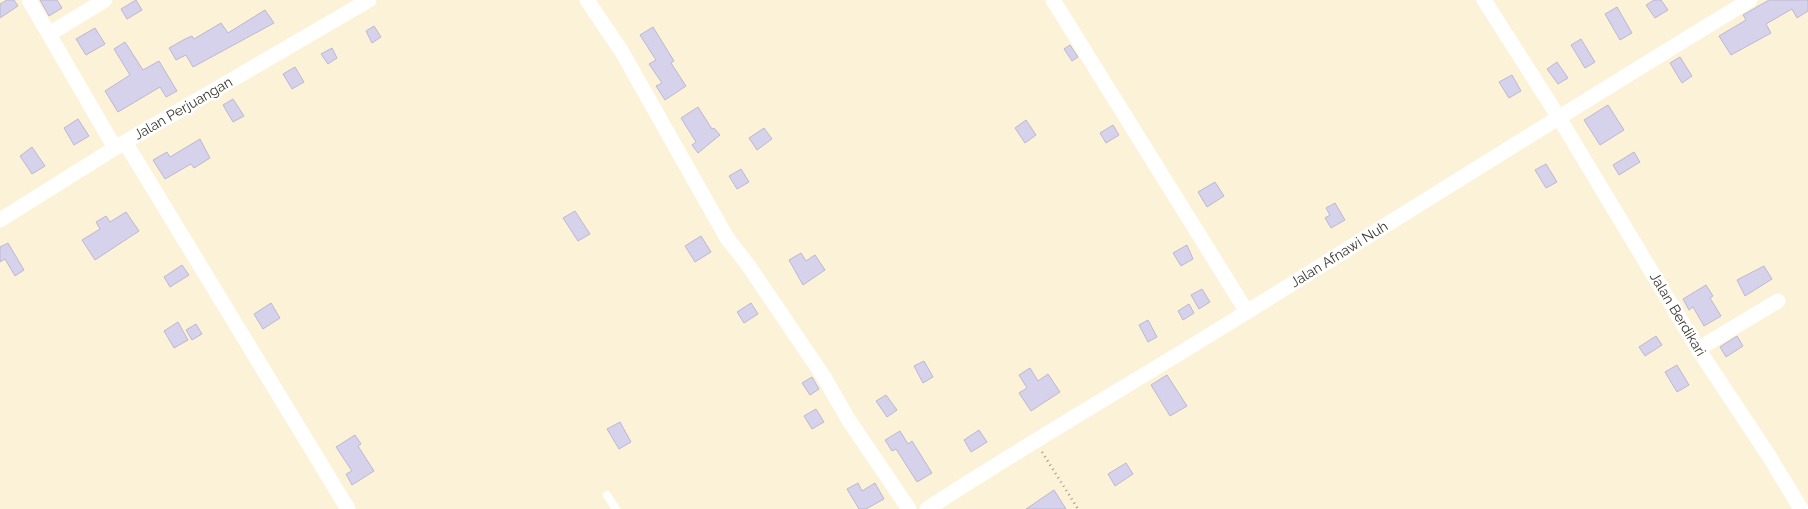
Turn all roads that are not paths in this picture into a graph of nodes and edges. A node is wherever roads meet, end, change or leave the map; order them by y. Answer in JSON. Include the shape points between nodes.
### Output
{"nodes":[{"id":1,"x":29,"y":0,"type":"edge"},
{"id":2,"x":105,"y":0,"type":"edge"},
{"id":3,"x":367,"y":0,"type":"edge"},
{"id":4,"x":587,"y":0,"type":"edge"},
{"id":5,"x":1053,"y":0,"type":"edge"},
{"id":6,"x":1484,"y":0,"type":"edge"},
{"id":7,"x":1750,"y":0,"type":"edge"},
{"id":8,"x":50,"y":34,"type":"junction"},
{"id":9,"x":1558,"y":116,"type":"junction"},
{"id":10,"x":120,"y":145,"type":"junction"},
{"id":11,"x":0,"y":220,"type":"edge"},
{"id":12,"x":1778,"y":300,"type":"dead end"},
{"id":13,"x":1248,"y":312,"type":"junction"},
{"id":14,"x":1698,"y":349,"type":"junction"},
{"id":15,"x":607,"y":495,"type":"dead end"},
{"id":16,"x":348,"y":509,"type":"edge"},
{"id":17,"x":616,"y":509,"type":"edge"},
{"id":18,"x":909,"y":509,"type":"edge"},
{"id":19,"x":927,"y":509,"type":"edge"},
{"id":20,"x":1801,"y":509,"type":"edge"}],
"edges":[{"from":1,"to":8,"type":"street"},
{"from":2,"to":8,"type":"street"},
{"from":3,"to":10,"type":"street","name":"Jalan Perjuangan"},
{"from":4,"to":18,"type":"street","via":[[622,52],[722,230],[824,377],[848,419]]},
{"from":5,"to":13,"type":"street"},
{"from":6,"to":9,"type":"street","name":"Jalan Berdikari"},
{"from":7,"to":9,"type":"street","name":"Jalan Afnawi Nuh"},
{"from":8,"to":10,"type":"street"},
{"from":9,"to":13,"type":"street","name":"Jalan Afnawi Nuh"},
{"from":9,"to":14,"type":"street","name":"Jalan Berdikari"},
{"from":10,"to":11,"type":"street","name":"Jalan Perjuangan"},
{"from":10,"to":16,"type":"street"},
{"from":12,"to":14,"type":"street"},
{"from":13,"to":19,"type":"street","name":"Jalan Afnawi Nuh","via":[[1034,440]]},
{"from":14,"to":20,"type":"street","name":"Jalan Berdikari"},
{"from":15,"to":17,"type":"lane"}]}
